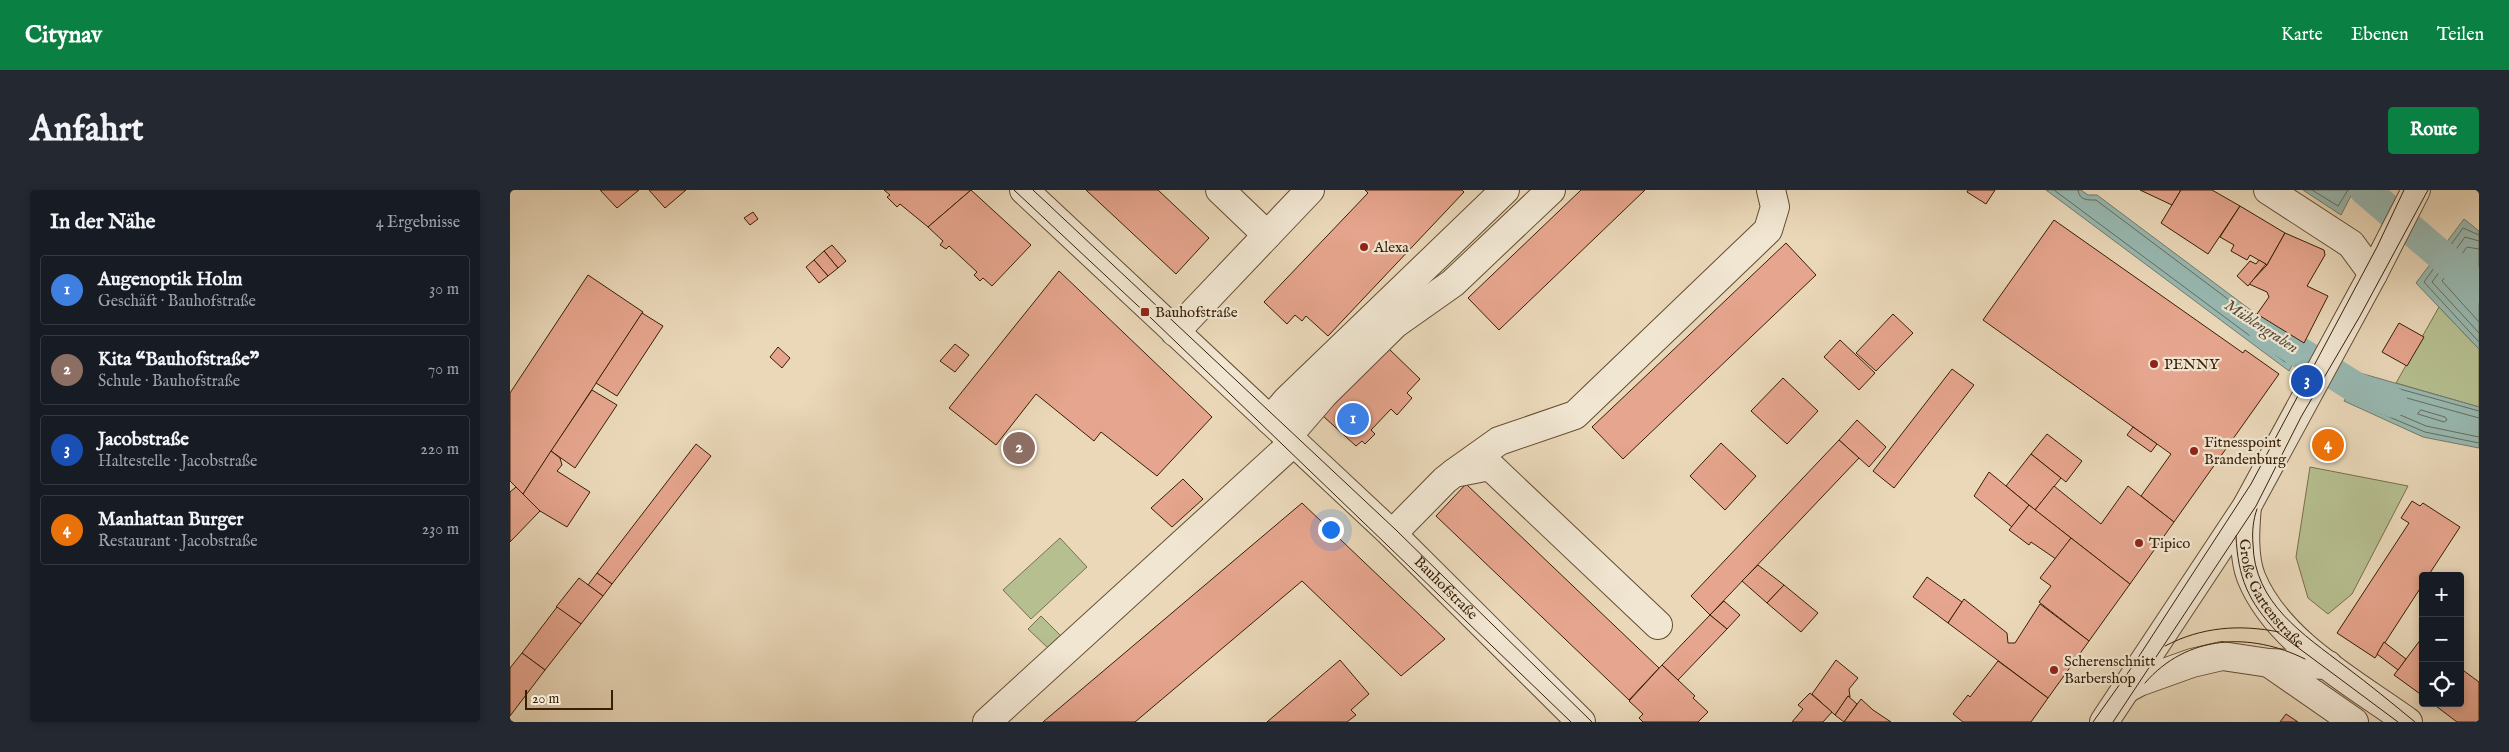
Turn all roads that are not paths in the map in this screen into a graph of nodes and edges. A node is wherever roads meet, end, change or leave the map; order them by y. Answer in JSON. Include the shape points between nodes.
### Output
{"nodes":[{"id":1,"x":1024,"y":190,"type":"edge"},
{"id":2,"x":1220,"y":190,"type":"edge"},
{"id":3,"x":1310,"y":190,"type":"edge"},
{"id":4,"x":1505,"y":190,"type":"edge"},
{"id":5,"x":1551,"y":190,"type":"edge"},
{"id":6,"x":1772,"y":190,"type":"edge"},
{"id":7,"x":2268,"y":190,"type":"edge"},
{"id":8,"x":2416,"y":190,"type":"edge"},
{"id":9,"x":1267,"y":235,"type":"junction"},
{"id":10,"x":2378,"y":264,"type":"junction"},
{"id":11,"x":1175,"y":332,"type":"junction"},
{"id":12,"x":1284,"y":433,"type":"junction"},
{"id":13,"x":1454,"y":473,"type":"junction"},
{"id":14,"x":2247,"y":506,"type":"junction"},
{"id":15,"x":1392,"y":534,"type":"junction"},
{"id":16,"x":1658,"y":625,"type":"dead end"},
{"id":17,"x":2269,"y":662,"type":"junction"},
{"id":18,"x":2328,"y":665,"type":"junction"},
{"id":19,"x":2126,"y":689,"type":"junction"},
{"id":20,"x":987,"y":722,"type":"edge"},
{"id":21,"x":1581,"y":722,"type":"edge"},
{"id":22,"x":2104,"y":722,"type":"edge"},
{"id":23,"x":2354,"y":722,"type":"edge"},
{"id":24,"x":2408,"y":722,"type":"edge"}],
"edges":[{"from":1,"to":11,"type":"street","name":"Bauhofstraße"},
{"from":2,"to":9,"type":"street"},
{"from":3,"to":9,"type":"street"},
{"from":4,"to":12,"type":"street","via":[[1294,394]]},
{"from":5,"to":12,"type":"street","via":[[1453,283],[1395,324]]},
{"from":6,"to":13,"type":"street","via":[[1775,207],[1768,230],[1575,414],[1499,441]]},
{"from":7,"to":10,"type":"street"},
{"from":8,"to":10,"type":"street"},
{"from":9,"to":11,"type":"street"},
{"from":10,"to":14,"type":"street"},
{"from":11,"to":12,"type":"street","name":"Bauhofstraße"},
{"from":12,"to":15,"type":"street","name":"Bauhofstraße"},
{"from":12,"to":20,"type":"street"},
{"from":13,"to":15,"type":"street"},
{"from":13,"to":16,"type":"street","via":[[1490,466]]},
{"from":14,"to":18,"type":"street","name":"Große Gartenstraße","via":[[2248,562],[2263,602],[2280,624]]},
{"from":14,"to":19,"type":"street"},
{"from":15,"to":21,"type":"street","name":"Bauhofstraße"},
{"from":17,"to":18,"type":"street","name":"Große Gartenstraße"},
{"from":17,"to":19,"type":"street","name":"Große Gartenstraße","via":[[2222,656],[2192,662]]},
{"from":17,"to":23,"type":"street","name":"Große Gartenstraße"},
{"from":18,"to":24,"type":"street","name":"Große Gartenstraße"},
{"from":19,"to":22,"type":"street"}]}
